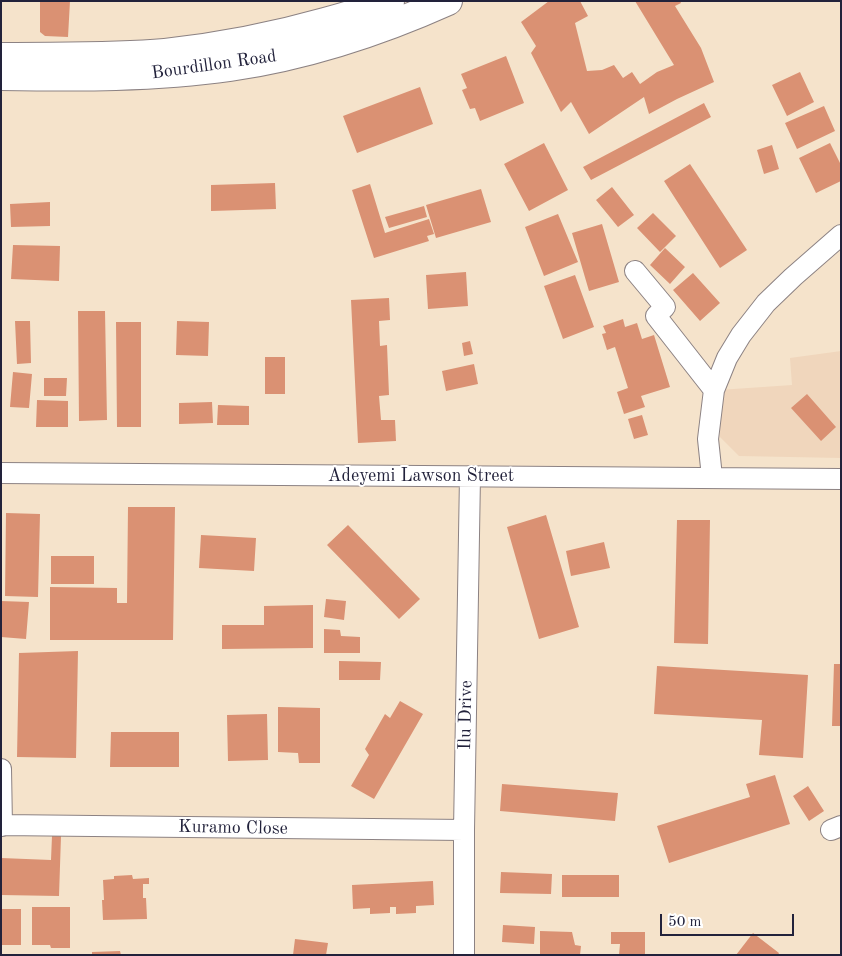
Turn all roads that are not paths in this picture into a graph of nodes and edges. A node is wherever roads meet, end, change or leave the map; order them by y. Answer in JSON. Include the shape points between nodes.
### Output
{"nodes":[{"id":1,"x":390,"y":1,"type":"edge"},
{"id":2,"x":448,"y":1,"type":"edge"},
{"id":3,"x":1,"y":57,"type":"edge"},
{"id":4,"x":1,"y":76,"type":"edge"},
{"id":5,"x":841,"y":235,"type":"edge"},
{"id":6,"x":635,"y":271,"type":"dead end"},
{"id":7,"x":714,"y":390,"type":"junction"},
{"id":8,"x":1,"y":473,"type":"edge"},
{"id":9,"x":470,"y":476,"type":"junction"},
{"id":10,"x":712,"y":477,"type":"junction"},
{"id":11,"x":841,"y":479,"type":"edge"},
{"id":12,"x":1,"y":769,"type":"edge"},
{"id":13,"x":2,"y":826,"type":"edge"},
{"id":14,"x":464,"y":830,"type":"junction"},
{"id":15,"x":464,"y":955,"type":"edge"}],
"edges":[{"from":1,"to":3,"type":"main road","name":"Bourdillon Road","via":[[294,31],[208,48],[163,53]]},
{"from":2,"to":4,"type":"main road","name":"Bourdillon Road","via":[[364,34],[271,60],[160,74]]},
{"from":5,"to":7,"type":"street","via":[[766,302],[727,358]]},
{"from":6,"to":7,"type":"street","via":[[665,306],[656,316]]},
{"from":7,"to":10,"type":"street","via":[[708,438]]},
{"from":8,"to":9,"type":"street","name":"Adeyemi Lawson Street"},
{"from":9,"to":10,"type":"street","name":"Adeyemi Lawson Street"},
{"from":9,"to":14,"type":"street","name":"Ilu Drive"},
{"from":10,"to":11,"type":"street","name":"Adeyemi Lawson Street"},
{"from":12,"to":13,"type":"street"},
{"from":13,"to":14,"type":"street","name":"Kuramo Close"},
{"from":14,"to":15,"type":"street","name":"Ilu Drive"}]}
